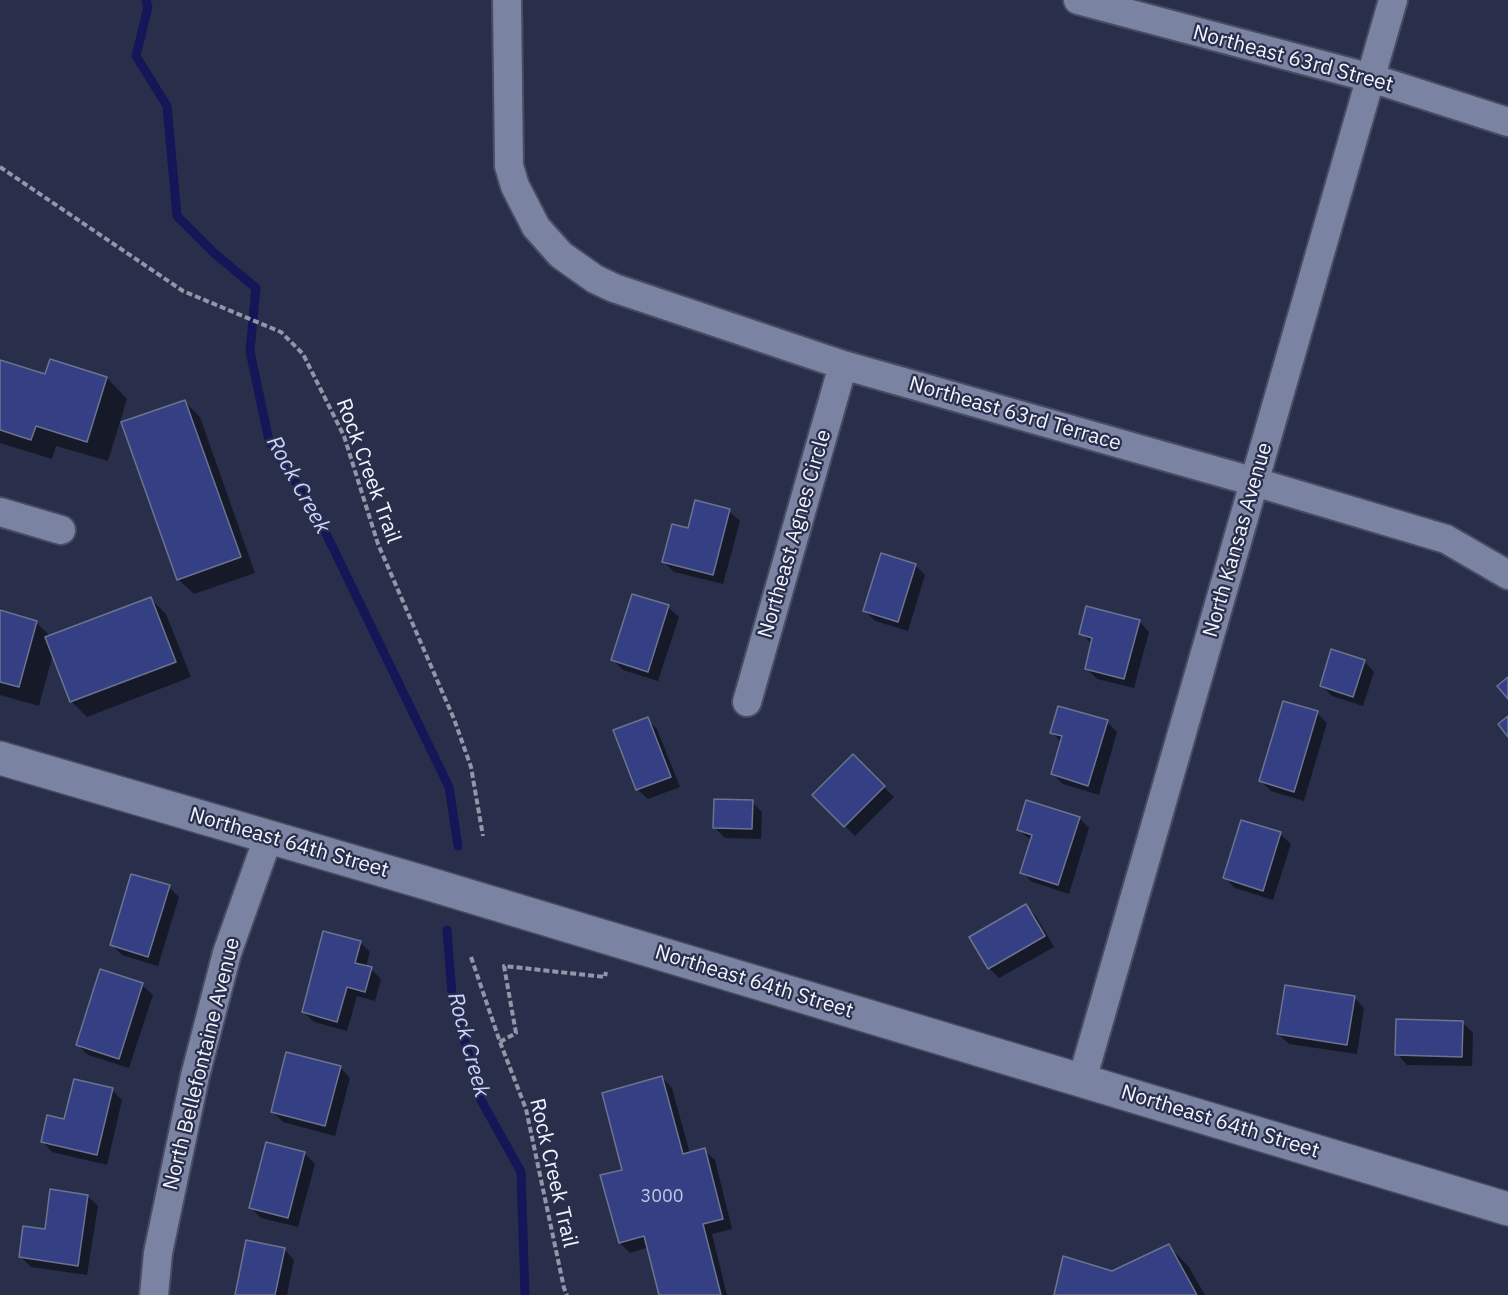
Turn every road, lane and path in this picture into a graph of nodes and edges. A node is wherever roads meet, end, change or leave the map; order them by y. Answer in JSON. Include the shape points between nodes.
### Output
{"nodes":[{"id":1,"x":507,"y":0,"type":"edge"},
{"id":2,"x":1077,"y":0,"type":"edge"},
{"id":3,"x":1393,"y":0,"type":"edge"},
{"id":4,"x":1371,"y":78,"type":"junction"},
{"id":5,"x":1508,"y":122,"type":"edge"},
{"id":6,"x":0,"y":167,"type":"edge"},
{"id":7,"x":843,"y":365,"type":"junction"},
{"id":8,"x":1255,"y":482,"type":"junction"},
{"id":9,"x":0,"y":512,"type":"edge"},
{"id":10,"x":61,"y":530,"type":"dead end"},
{"id":11,"x":1508,"y":575,"type":"edge"},
{"id":12,"x":747,"y":702,"type":"dead end"},
{"id":13,"x":0,"y":758,"type":"edge"},
{"id":14,"x":483,"y":836,"type":"dead end"},
{"id":15,"x":268,"y":838,"type":"junction"},
{"id":16,"x":471,"y":957,"type":"dead end"},
{"id":17,"x":606,"y":972,"type":"dead end"},
{"id":18,"x":500,"y":1042,"type":"junction"},
{"id":19,"x":1082,"y":1080,"type":"junction"},
{"id":20,"x":1508,"y":1209,"type":"edge"},
{"id":21,"x":154,"y":1295,"type":"edge"},
{"id":22,"x":567,"y":1295,"type":"edge"}],
"edges":[{"from":1,"to":7,"type":"street","name":"Northeast 63rd Terrace","via":[[509,166],[536,227],[561,255],[614,288]]},
{"from":2,"to":4,"type":"street","name":"Northeast 63rd Street"},
{"from":3,"to":4,"type":"street","name":"North Kansas Avenue"},
{"from":4,"to":5,"type":"street","name":"Northeast 63rd Street"},
{"from":4,"to":8,"type":"street","name":"North Kansas Avenue"},
{"from":6,"to":14,"type":"path","name":"Rock Creek Trail","via":[[183,291],[281,332],[303,354],[344,436],[378,544],[461,738],[471,767]]},
{"from":7,"to":8,"type":"street","name":"Northeast 63rd Terrace"},
{"from":7,"to":12,"type":"street","name":"Northeast Agnes Circle"},
{"from":8,"to":11,"type":"street","name":"Northeast 63rd Terrace","via":[[1446,539]]},
{"from":8,"to":19,"type":"street","name":"North Kansas Avenue"},
{"from":9,"to":10,"type":"street"},
{"from":13,"to":15,"type":"street","name":"Northeast 64th Street"},
{"from":15,"to":19,"type":"street","name":"Northeast 64th Street"},
{"from":15,"to":21,"type":"street","name":"North Bellefontaine Avenue","via":[[227,953],[195,1076],[160,1241]]},
{"from":16,"to":18,"type":"path","name":"Rock Creek Trail"},
{"from":17,"to":18,"type":"path","via":[[605,977],[504,966],[516,1033]]},
{"from":18,"to":22,"type":"path","name":"Rock Creek Trail","via":[[526,1109]]},
{"from":19,"to":20,"type":"street","name":"Northeast 64th Street"}]}
